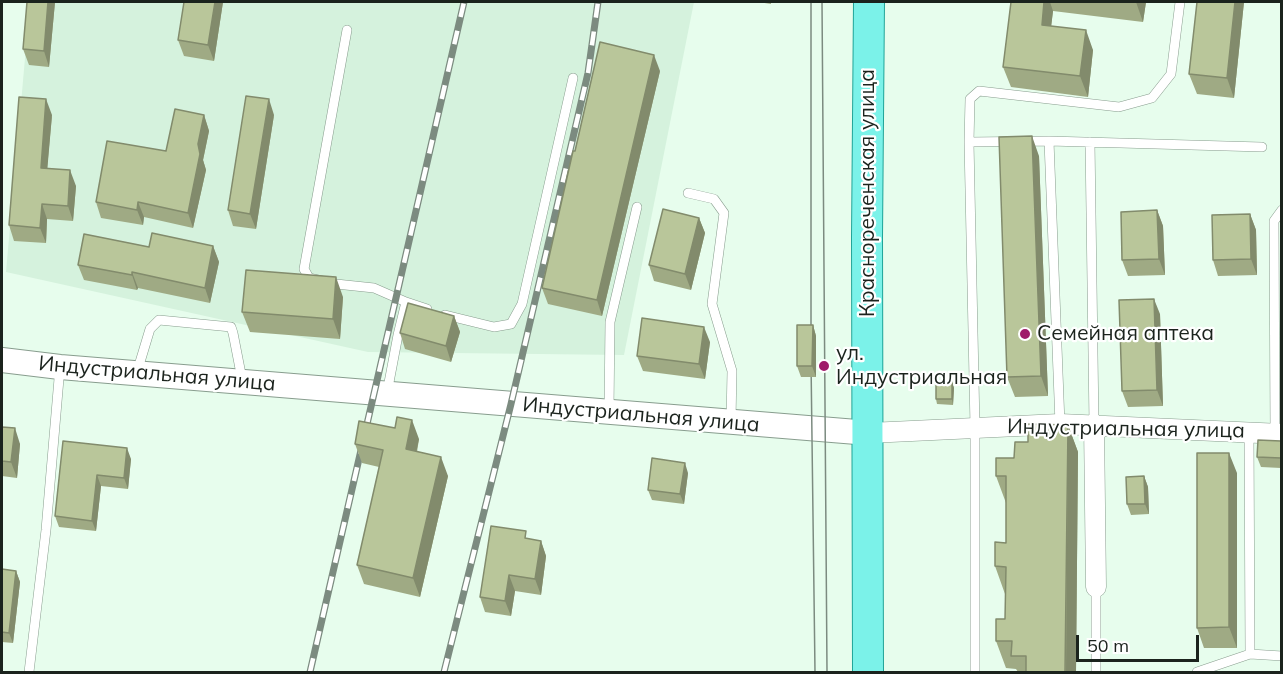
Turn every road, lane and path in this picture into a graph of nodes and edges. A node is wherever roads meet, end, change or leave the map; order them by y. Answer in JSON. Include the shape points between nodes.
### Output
{"nodes":[{"id":1,"x":869,"y":2,"type":"edge"},
{"id":2,"x":1180,"y":2,"type":"edge"},
{"id":3,"x":347,"y":30,"type":"dead end"},
{"id":4,"x":573,"y":78,"type":"dead end"},
{"id":5,"x":1048,"y":141,"type":"junction"},
{"id":6,"x":969,"y":142,"type":"junction"},
{"id":7,"x":1090,"y":142,"type":"junction"},
{"id":8,"x":1262,"y":147,"type":"dead end"},
{"id":9,"x":688,"y":193,"type":"dead end"},
{"id":10,"x":637,"y":207,"type":"dead end"},
{"id":11,"x":1281,"y":210,"type":"edge"},
{"id":12,"x":406,"y":302,"type":"junction"},
{"id":13,"x":2,"y":360,"type":"edge"},
{"id":14,"x":60,"y":367,"type":"junction"},
{"id":15,"x":137,"y":373,"type":"junction"},
{"id":16,"x":242,"y":382,"type":"junction"},
{"id":17,"x":387,"y":393,"type":"junction"},
{"id":18,"x":609,"y":411,"type":"junction"},
{"id":19,"x":731,"y":422,"type":"junction"},
{"id":20,"x":1060,"y":424,"type":"junction"},
{"id":21,"x":1094,"y":424,"type":"junction"},
{"id":22,"x":975,"y":427,"type":"junction"},
{"id":23,"x":1249,"y":432,"type":"junction"},
{"id":24,"x":868,"y":433,"type":"junction"},
{"id":25,"x":1278,"y":434,"type":"edge"},
{"id":26,"x":1095,"y":587,"type":"joint"},
{"id":27,"x":1250,"y":654,"type":"junction"},
{"id":28,"x":1281,"y":656,"type":"edge"},
{"id":29,"x":29,"y":672,"type":"edge"},
{"id":30,"x":868,"y":672,"type":"edge"},
{"id":31,"x":975,"y":672,"type":"edge"},
{"id":32,"x":1096,"y":672,"type":"edge"},
{"id":33,"x":1197,"y":672,"type":"edge"}],
"edges":[{"from":1,"to":24,"type":"main road","name":"Краснореченская улица"},
{"from":2,"to":6,"type":"lane","via":[[1172,74],[1152,98],[1119,107],[979,91],[970,99]]},
{"from":3,"to":12,"type":"lane","via":[[304,269],[309,278],[374,288]]},
{"from":4,"to":12,"type":"lane","via":[[522,304],[511,324],[494,327]]},
{"from":5,"to":6,"type":"lane"},
{"from":5,"to":7,"type":"lane"},
{"from":5,"to":20,"type":"lane"},
{"from":6,"to":22,"type":"lane"},
{"from":7,"to":8,"type":"lane"},
{"from":7,"to":21,"type":"lane"},
{"from":9,"to":19,"type":"lane","via":[[714,200],[724,213],[712,304],[732,371]]},
{"from":10,"to":18,"type":"lane","via":[[610,322]]},
{"from":11,"to":25,"type":"lane","via":[[1274,220]]},
{"from":12,"to":17,"type":"lane"},
{"from":13,"to":14,"type":"street","name":"Индустриальная улица"},
{"from":14,"to":15,"type":"street","name":"Индустриальная улица"},
{"from":14,"to":29,"type":"lane"},
{"from":15,"to":16,"type":"street","name":"Индустриальная улица"},
{"from":15,"to":16,"type":"lane","via":[[150,329],[159,320],[231,327]]},
{"from":16,"to":17,"type":"street","name":"Индустриальная улица"},
{"from":17,"to":18,"type":"street","name":"Индустриальная улица"},
{"from":18,"to":19,"type":"street","name":"Индустриальная улица"},
{"from":19,"to":24,"type":"street","name":"Индустриальная улица"},
{"from":20,"to":21,"type":"street","name":"Индустриальная улица"},
{"from":20,"to":22,"type":"street","name":"Индустриальная улица"},
{"from":21,"to":23,"type":"street","name":"Индустриальная улица"},
{"from":21,"to":26,"type":"street"},
{"from":22,"to":24,"type":"street","name":"Индустриальная улица"},
{"from":22,"to":31,"type":"lane"},
{"from":23,"to":25,"type":"street","name":"Индустриальная улица"},
{"from":23,"to":27,"type":"lane"},
{"from":24,"to":30,"type":"main road","name":"Краснореченская улица"},
{"from":26,"to":32,"type":"lane"},
{"from":27,"to":28,"type":"lane"},
{"from":27,"to":33,"type":"lane"}]}
